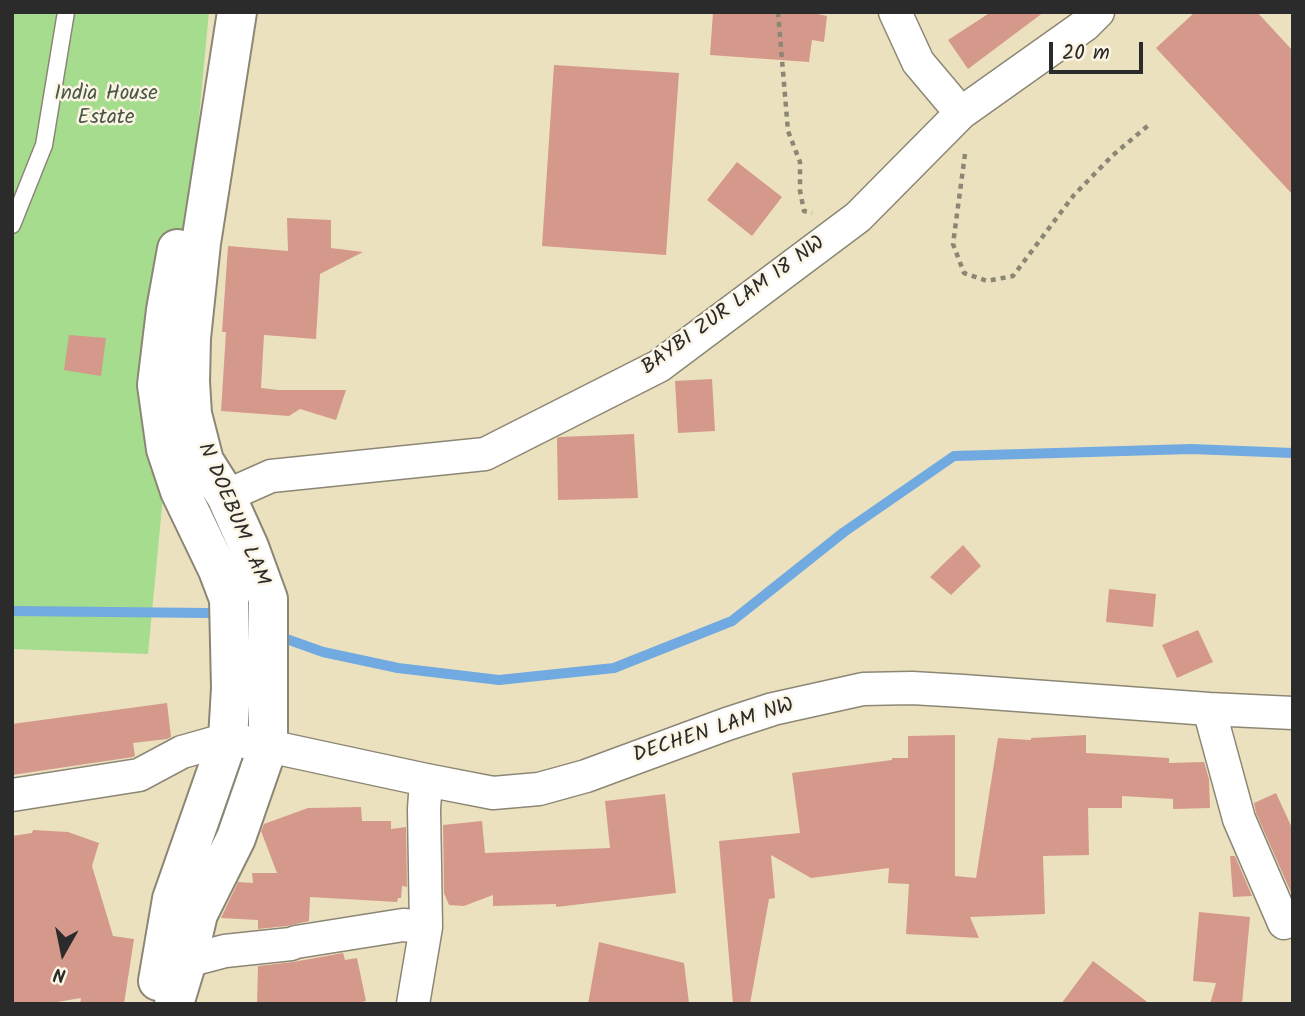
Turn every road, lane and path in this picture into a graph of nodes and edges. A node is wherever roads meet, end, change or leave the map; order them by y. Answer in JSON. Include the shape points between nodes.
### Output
{"nodes":[{"id":1,"x":66,"y":12,"type":"edge"},
{"id":2,"x":211,"y":12,"type":"edge"},
{"id":3,"x":237,"y":12,"type":"edge"},
{"id":4,"x":778,"y":12,"type":"edge"},
{"id":5,"x":894,"y":12,"type":"edge"},
{"id":6,"x":1098,"y":12,"type":"edge"},
{"id":7,"x":961,"y":113,"type":"junction"},
{"id":8,"x":1151,"y":122,"type":"dead end"},
{"id":9,"x":858,"y":217,"type":"junction"},
{"id":10,"x":12,"y":225,"type":"edge"},
{"id":11,"x":226,"y":496,"type":"junction"},
{"id":12,"x":1209,"y":709,"type":"junction"},
{"id":13,"x":1293,"y":713,"type":"edge"},
{"id":14,"x":228,"y":739,"type":"junction"},
{"id":15,"x":268,"y":746,"type":"junction"},
{"id":16,"x":425,"y":780,"type":"junction"},
{"id":17,"x":12,"y":795,"type":"edge"},
{"id":18,"x":1284,"y":923,"type":"dead end"},
{"id":19,"x":426,"y":927,"type":"junction"},
{"id":20,"x":187,"y":961,"type":"junction"},
{"id":21,"x":153,"y":1004,"type":"edge"},
{"id":22,"x":174,"y":1004,"type":"edge"},
{"id":23,"x":413,"y":1004,"type":"edge"}],
"edges":[{"from":1,"to":10,"type":"lane","via":[[44,145]]},
{"from":2,"to":14,"type":"main road","via":[[157,385],[166,449],[180,491],[229,598]]},
{"from":3,"to":11,"type":"main road","name":"N DOEBUM LAM","via":[[201,243],[190,360],[191,403],[204,461]]},
{"from":4,"to":9,"type":"path","via":[[788,131],[800,162],[804,211]]},
{"from":5,"to":7,"type":"street","via":[[918,62]]},
{"from":6,"to":7,"type":"street","name":"BAYBI ZUR LAM 18 NW"},
{"from":7,"to":8,"type":"path","via":[[969,134],[953,244],[964,273],[987,281],[1013,276],[1074,195]]},
{"from":7,"to":9,"type":"street","name":"BAYBI ZUR LAM 18 NW"},
{"from":9,"to":11,"type":"street","name":"BAYBI ZUR LAM 18 NW","via":[[659,366],[485,454],[271,476]]},
{"from":11,"to":15,"type":"main road","name":"N DOEBUM LAM","via":[[268,599]]},
{"from":12,"to":13,"type":"street","name":"DECHEN LAM NW"},
{"from":12,"to":16,"type":"street","name":"DECHEN LAM NW","via":[[912,688],[863,689],[773,709],[539,789],[493,793]]},
{"from":12,"to":18,"type":"street","via":[[1239,819]]},
{"from":14,"to":15,"type":"street","name":"DECHEN LAM NW"},
{"from":14,"to":17,"type":"street","via":[[182,752],[139,775]]},
{"from":14,"to":21,"type":"main road","via":[[172,899]]},
{"from":15,"to":16,"type":"street","name":"DECHEN LAM NW"},
{"from":15,"to":20,"type":"main road","name":"N DOEBUM LAM","via":[[236,838],[198,914]]},
{"from":16,"to":19,"type":"street"},
{"from":19,"to":20,"type":"street","via":[[402,925],[225,951]]},
{"from":19,"to":23,"type":"street"},
{"from":20,"to":22,"type":"main road","name":"N DOEBUM LAM"}]}
